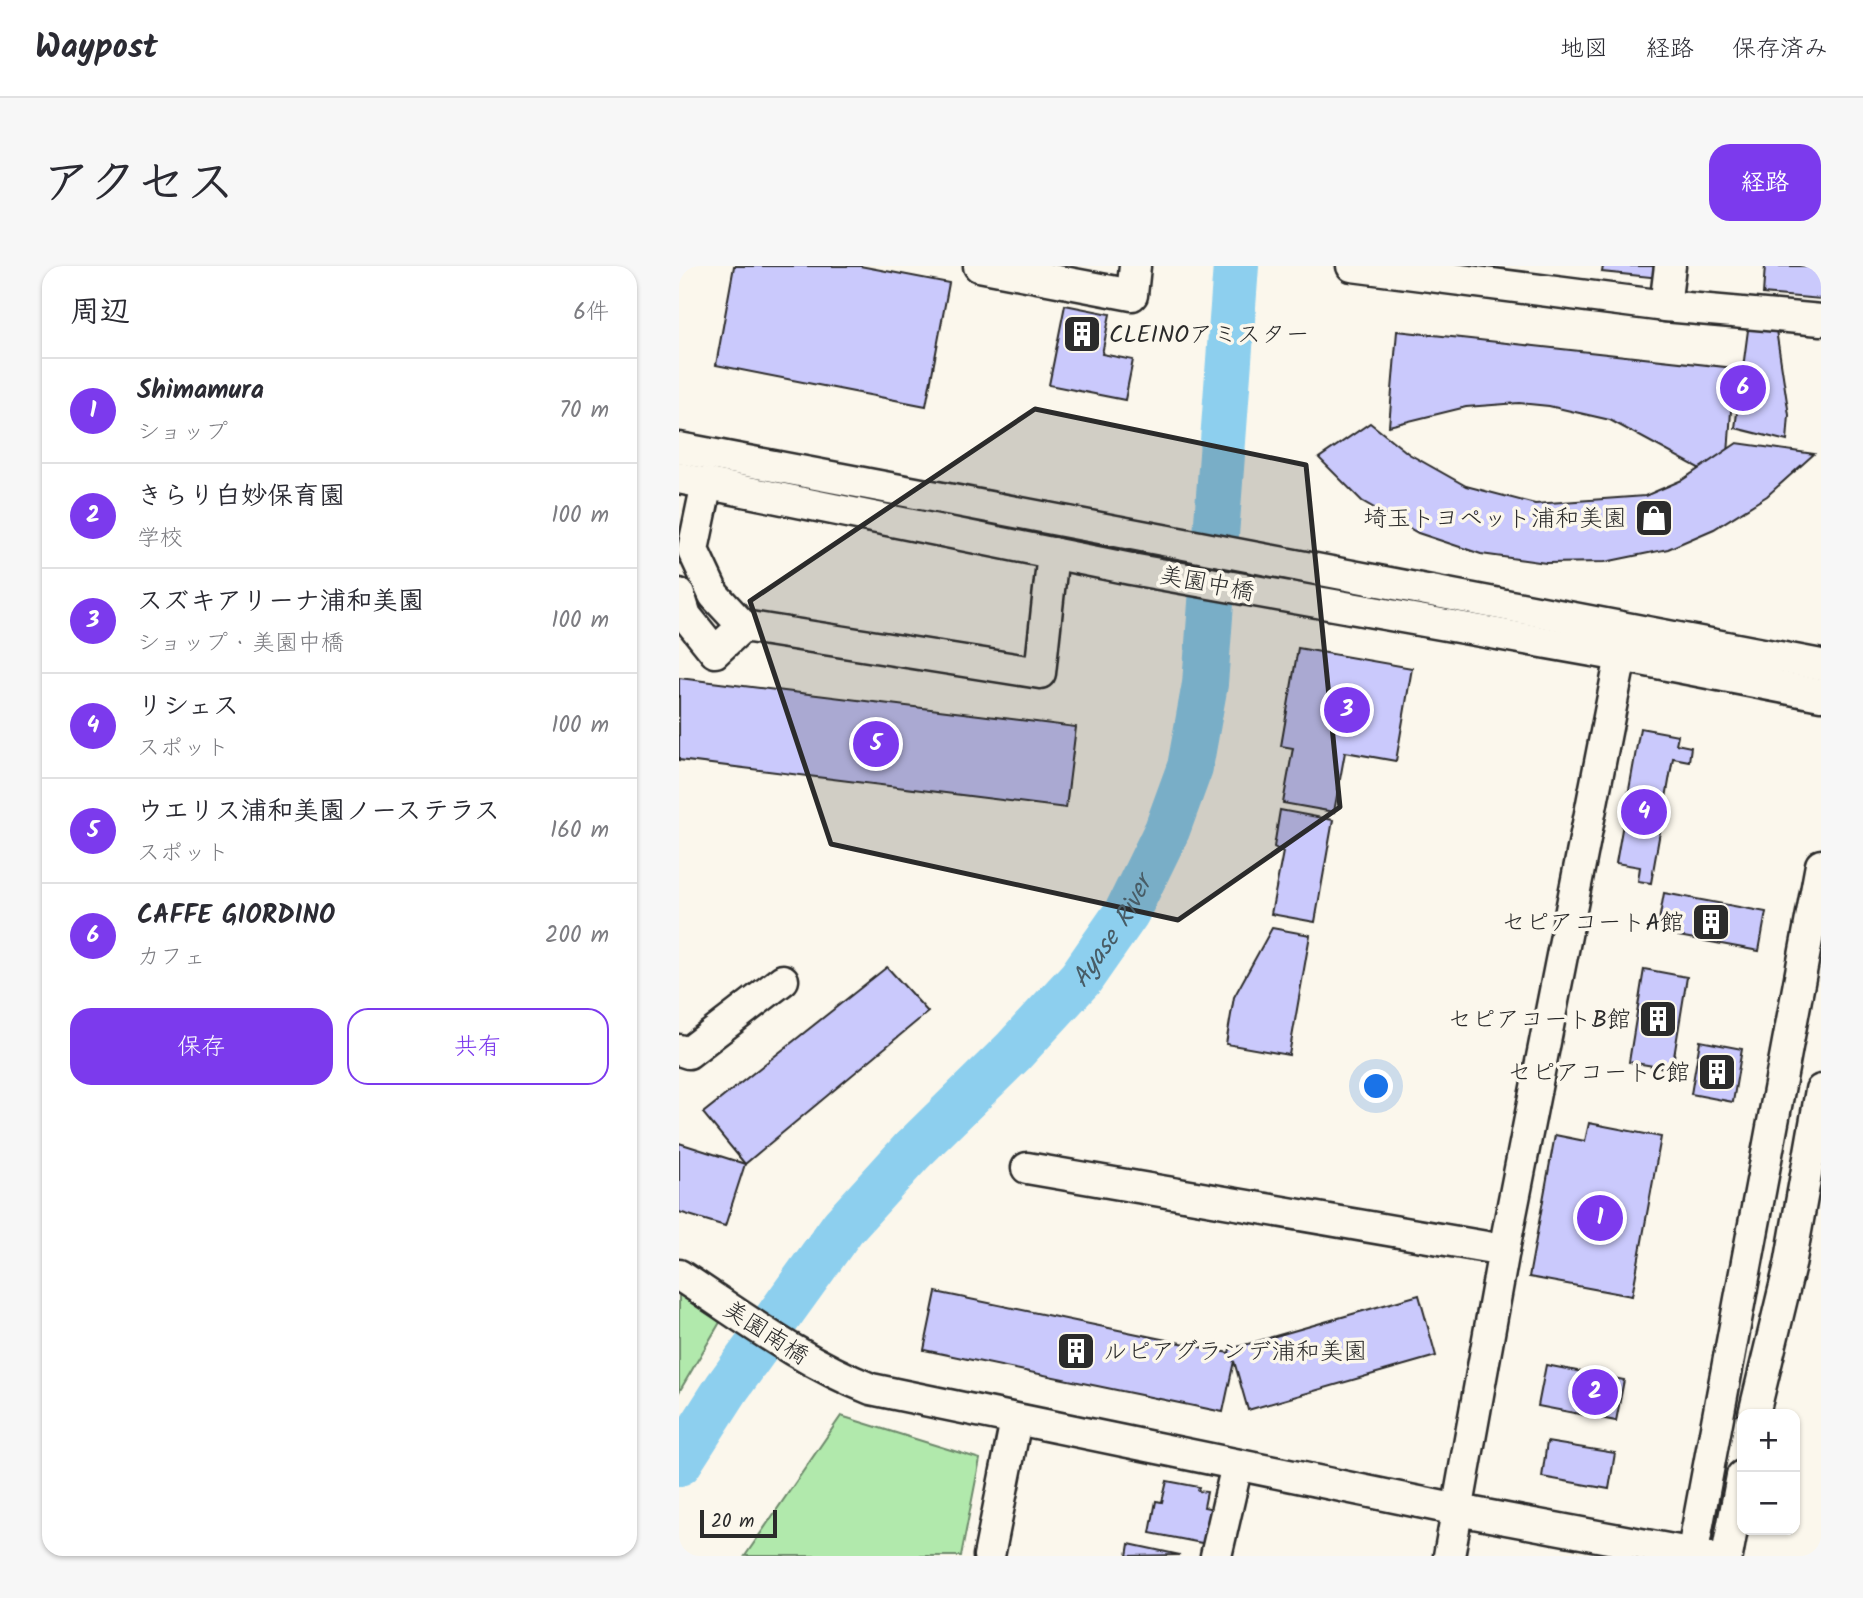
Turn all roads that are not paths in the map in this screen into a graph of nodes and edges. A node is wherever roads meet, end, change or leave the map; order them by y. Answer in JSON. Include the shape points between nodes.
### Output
{"nodes":[{"id":1,"x":979,"y":266,"type":"edge"},
{"id":2,"x":1135,"y":266,"type":"edge"},
{"id":3,"x":1352,"y":266,"type":"edge"},
{"id":4,"x":1670,"y":266,"type":"edge"},
{"id":5,"x":1665,"y":306,"type":"junction"},
{"id":6,"x":1821,"y":320,"type":"edge"},
{"id":7,"x":679,"y":447,"type":"edge"},
{"id":8,"x":687,"y":482,"type":"edge"},
{"id":9,"x":1053,"y":553,"type":"junction"},
{"id":10,"x":679,"y":594,"type":"edge"},
{"id":11,"x":743,"y":626,"type":"junction"},
{"id":12,"x":1621,"y":656,"type":"junction"},
{"id":13,"x":1821,"y":665,"type":"edge"},
{"id":14,"x":1821,"y":695,"type":"edge"},
{"id":15,"x":1821,"y":866,"type":"edge"},
{"id":16,"x":783,"y":980,"type":"dead end"},
{"id":17,"x":679,"y":1050,"type":"edge"},
{"id":18,"x":1821,"y":1090,"type":"edge"},
{"id":19,"x":1027,"y":1168,"type":"dead end"},
{"id":20,"x":1504,"y":1250,"type":"junction"},
{"id":21,"x":690,"y":1282,"type":"edge"},
{"id":22,"x":1755,"y":1409,"type":"edge"},
{"id":23,"x":1016,"y":1420,"type":"junction"},
{"id":24,"x":1237,"y":1465,"type":"junction"},
{"id":25,"x":1737,"y":1502,"type":"edge"},
{"id":26,"x":1458,"y":1510,"type":"junction"},
{"id":27,"x":1696,"y":1555,"type":"edge"},
{"id":28,"x":989,"y":1556,"type":"edge"},
{"id":29,"x":1216,"y":1556,"type":"edge"},
{"id":30,"x":1449,"y":1556,"type":"edge"},
{"id":31,"x":1727,"y":1556,"type":"edge"}],
"edges":[{"from":1,"to":2,"type":"street","via":[[1132,295]]},
{"from":3,"to":5,"type":"street"},
{"from":4,"to":5,"type":"street"},
{"from":5,"to":6,"type":"street"},
{"from":7,"to":13,"type":"street","name":"美園中橋"},
{"from":8,"to":9,"type":"street","name":"美園中橋"},
{"from":8,"to":11,"type":"street","via":[[693,550],[714,595]]},
{"from":9,"to":11,"type":"street","via":[[1039,673]]},
{"from":9,"to":12,"type":"street","name":"美園中橋"},
{"from":10,"to":11,"type":"street","via":[[686,616],[715,652]]},
{"from":12,"to":14,"type":"street","name":"美園中橋"},
{"from":12,"to":20,"type":"street"},
{"from":15,"to":27,"type":"street"},
{"from":16,"to":17,"type":"street","via":[[688,1053]]},
{"from":18,"to":22,"type":"street","via":[[1790,1265]]},
{"from":19,"to":20,"type":"street"},
{"from":20,"to":26,"type":"street"},
{"from":21,"to":23,"type":"street","name":"美園南橋","via":[[831,1373],[882,1392]]},
{"from":23,"to":24,"type":"street","name":"美園南橋"},
{"from":23,"to":28,"type":"street"},
{"from":24,"to":26,"type":"street","name":"美園南橋"},
{"from":24,"to":29,"type":"street"},
{"from":25,"to":31,"type":"street"},
{"from":26,"to":27,"type":"street","name":"美園南橋"},
{"from":26,"to":30,"type":"street"}]}
